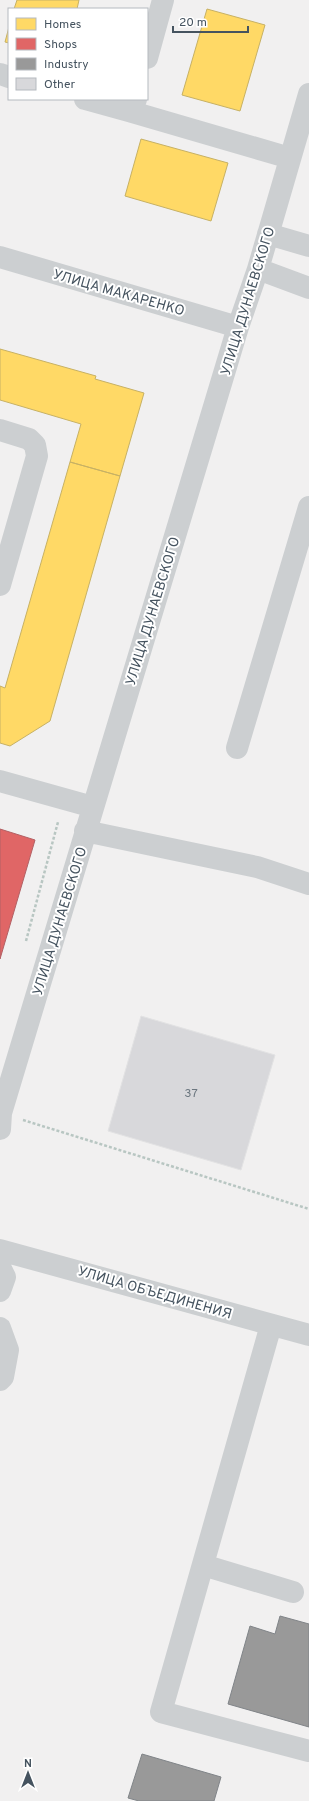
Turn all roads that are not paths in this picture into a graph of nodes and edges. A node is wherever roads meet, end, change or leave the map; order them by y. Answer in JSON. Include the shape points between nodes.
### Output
{"nodes":[{"id":1,"x":163,"y":0,"type":"edge"},
{"id":2,"x":148,"y":54,"type":"edge"},
{"id":3,"x":309,"y":94,"type":"edge"},
{"id":4,"x":92,"y":100,"type":"edge"},
{"id":5,"x":134,"y":106,"type":"edge"},
{"id":6,"x":290,"y":158,"type":"junction"},
{"id":7,"x":268,"y":234,"type":"junction"},
{"id":8,"x":309,"y":246,"type":"edge"},
{"id":9,"x":0,"y":257,"type":"edge"},
{"id":10,"x":258,"y":269,"type":"junction"},
{"id":11,"x":309,"y":288,"type":"edge"},
{"id":12,"x":238,"y":328,"type":"junction"},
{"id":13,"x":0,"y":430,"type":"edge"},
{"id":14,"x":309,"y":507,"type":"edge"},
{"id":15,"x":0,"y":585,"type":"edge"},
{"id":16,"x":237,"y":748,"type":"dead end"},
{"id":17,"x":0,"y":781,"type":"edge"},
{"id":18,"x":93,"y":806,"type":"junction"},
{"id":19,"x":86,"y":831,"type":"junction"},
{"id":20,"x":309,"y":884,"type":"edge"},
{"id":21,"x":1,"y":1121,"type":"edge"},
{"id":22,"x":0,"y":1250,"type":"edge"},
{"id":23,"x":0,"y":1267,"type":"edge"},
{"id":24,"x":0,"y":1291,"type":"edge"},
{"id":25,"x":271,"y":1325,"type":"junction"},
{"id":26,"x":0,"y":1328,"type":"edge"},
{"id":27,"x":309,"y":1335,"type":"edge"},
{"id":28,"x":0,"y":1380,"type":"edge"},
{"id":29,"x":203,"y":1566,"type":"junction"},
{"id":30,"x":293,"y":1592,"type":"dead end"},
{"id":31,"x":309,"y":1751,"type":"edge"}],
"edges":[{"from":1,"to":2,"type":"street"},
{"from":3,"to":6,"type":"street","name":"УЛИЦА ДУНАЕВСКОГО"},
{"from":4,"to":5,"type":"street"},
{"from":5,"to":6,"type":"street"},
{"from":6,"to":7,"type":"street","name":"УЛИЦА ДУНАЕВСКОГО"},
{"from":7,"to":8,"type":"street"},
{"from":7,"to":10,"type":"street","name":"УЛИЦА ДУНАЕВСКОГО"},
{"from":9,"to":12,"type":"street","name":"УЛИЦА МАКАРЕНКО"},
{"from":10,"to":11,"type":"street"},
{"from":10,"to":12,"type":"street","name":"УЛИЦА ДУНАЕВСКОГО"},
{"from":12,"to":18,"type":"street","name":"УЛИЦА ДУНАЕВСКОГО"},
{"from":13,"to":15,"type":"street","via":[[29,439],[35,445],[37,456]]},
{"from":14,"to":16,"type":"street"},
{"from":17,"to":18,"type":"street"},
{"from":18,"to":19,"type":"street","name":"УЛИЦА ДУНАЕВСКОГО"},
{"from":19,"to":20,"type":"street","via":[[257,867]]},
{"from":19,"to":21,"type":"street","name":"УЛИЦА ДУНАЕВСКОГО"},
{"from":22,"to":25,"type":"street","name":"УЛИЦА ОБЪЕДИНЕНИЯ"},
{"from":23,"to":24,"type":"street","via":[[5,1276]]},
{"from":25,"to":27,"type":"street","name":"УЛИЦА ОБЪЕДИНЕНИЯ"},
{"from":25,"to":29,"type":"street"},
{"from":26,"to":28,"type":"street","via":[[8,1350],[3,1377]]},
{"from":29,"to":30,"type":"street"},
{"from":29,"to":31,"type":"street","via":[[161,1712]]}]}
